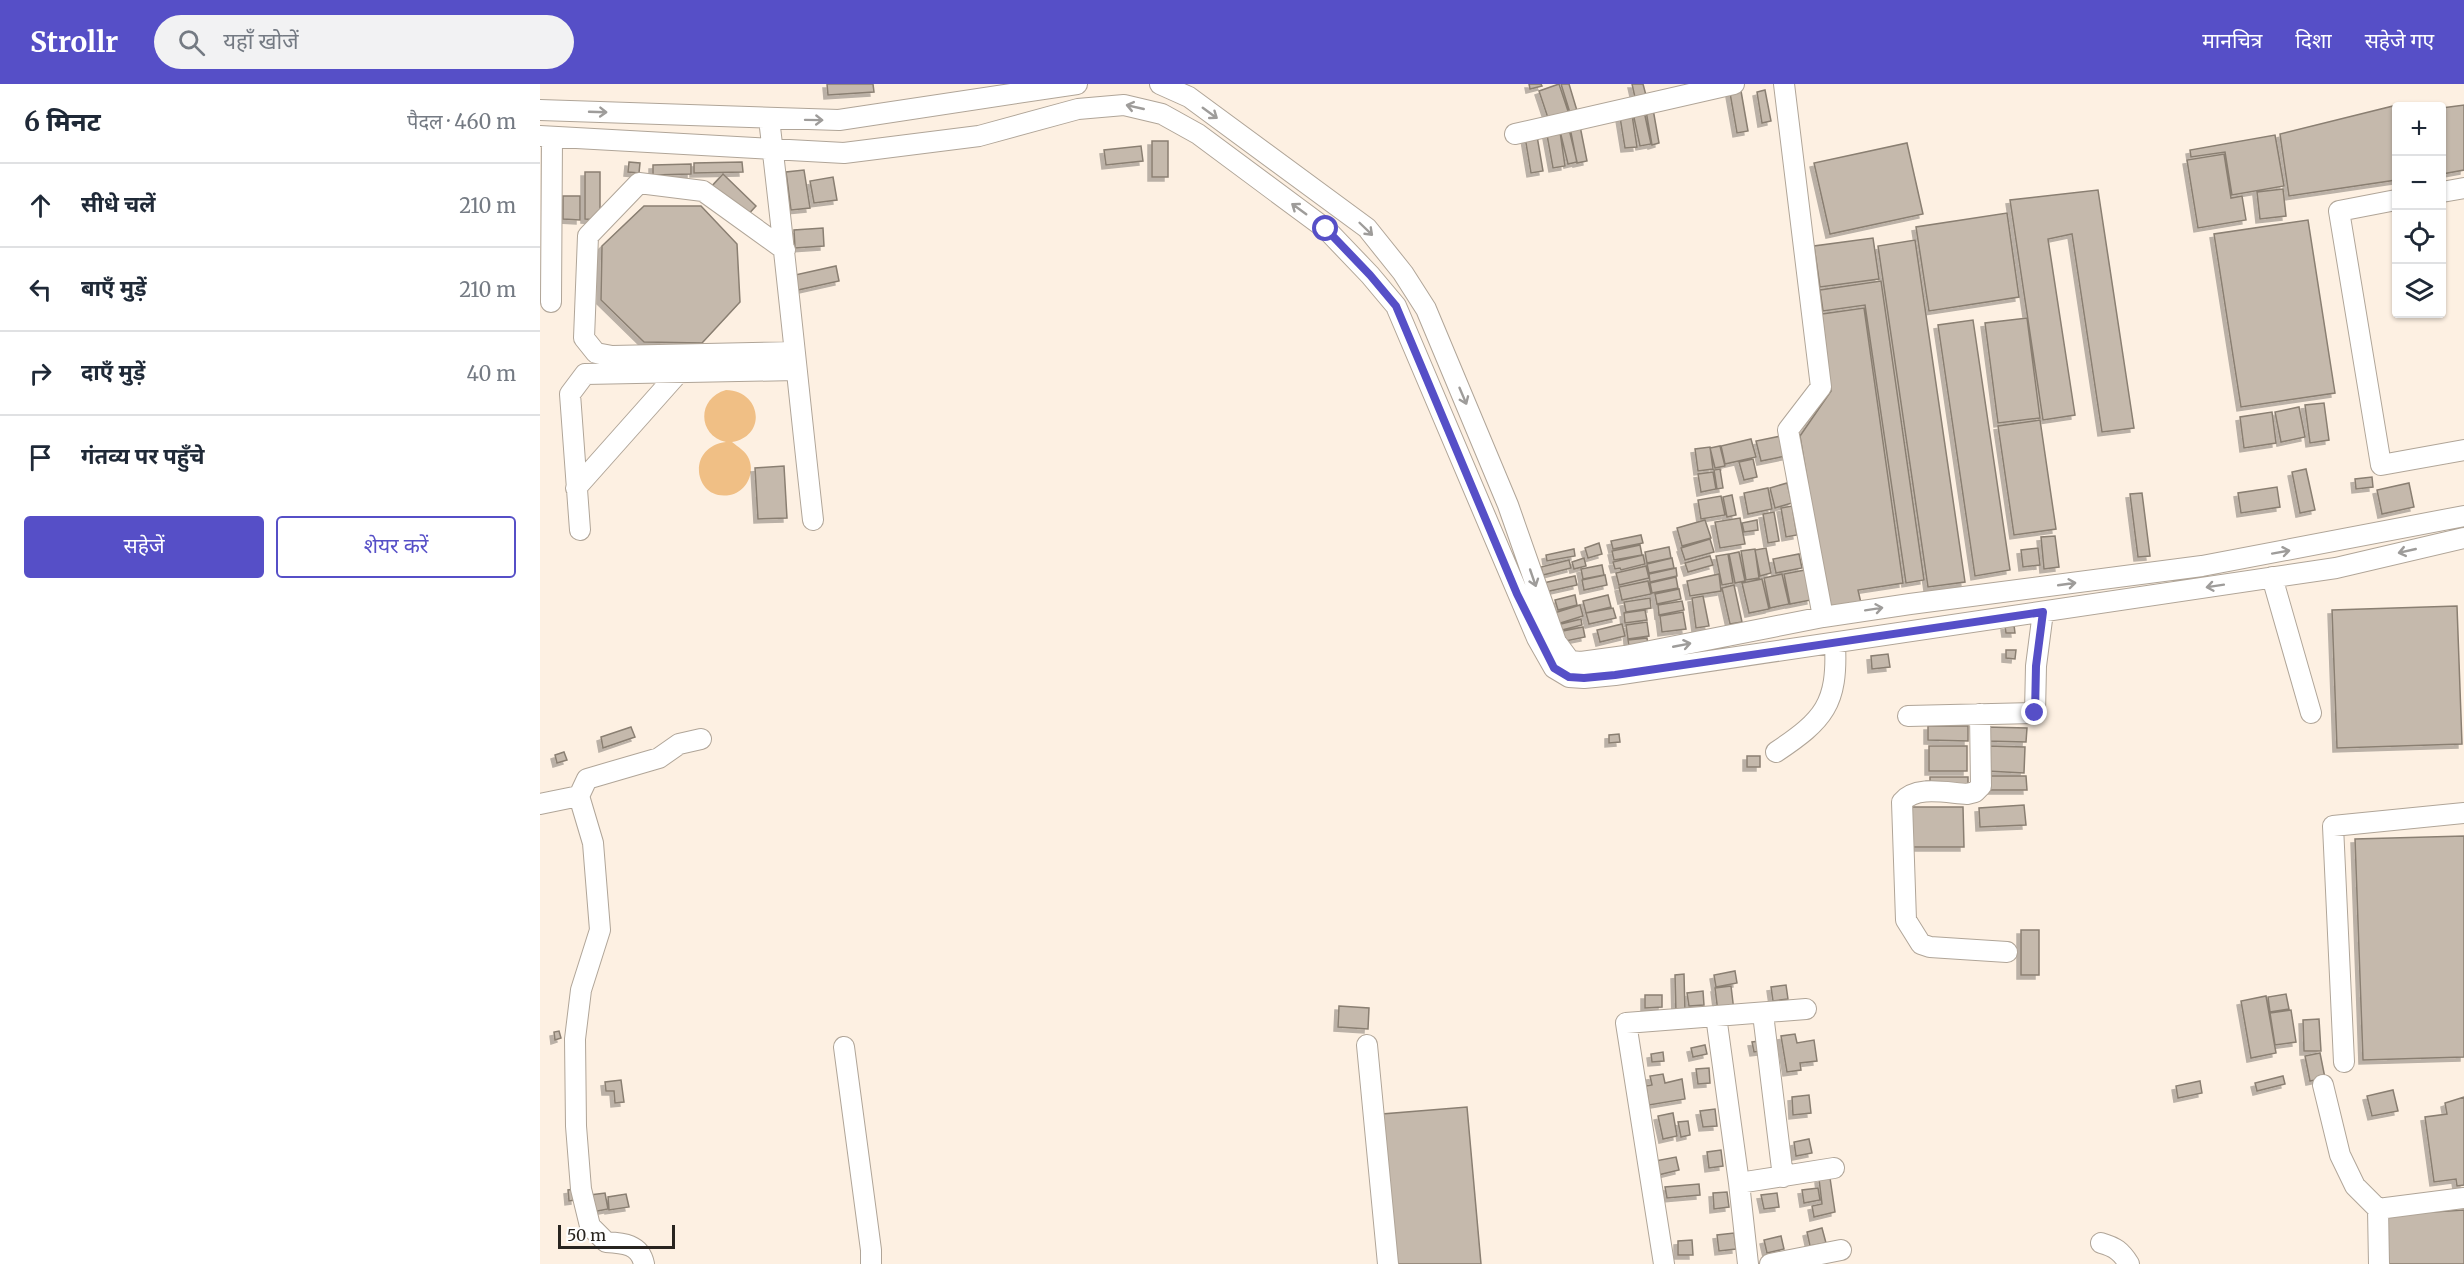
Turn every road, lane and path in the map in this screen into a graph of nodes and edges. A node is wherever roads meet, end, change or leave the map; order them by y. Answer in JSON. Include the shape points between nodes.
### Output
{"nodes":[{"id":1,"x":1077,"y":84,"type":"edge"},
{"id":2,"x":1160,"y":84,"type":"edge"},
{"id":3,"x":1734,"y":84,"type":"edge"},
{"id":4,"x":1784,"y":84,"type":"edge"},
{"id":5,"x":540,"y":110,"type":"edge"},
{"id":6,"x":768,"y":119,"type":"junction"},
{"id":7,"x":1515,"y":134,"type":"dead end"},
{"id":8,"x":546,"y":136,"type":"edge"},
{"id":9,"x":772,"y":149,"type":"junction"},
{"id":10,"x":2464,"y":188,"type":"edge"},
{"id":11,"x":2446,"y":191,"type":"edge"},
{"id":12,"x":2392,"y":201,"type":"edge"},
{"id":13,"x":785,"y":250,"type":"junction"},
{"id":14,"x":551,"y":302,"type":"dead end"},
{"id":15,"x":795,"y":361,"type":"junction"},
{"id":16,"x":680,"y":371,"type":"junction"},
{"id":17,"x":2464,"y":450,"type":"edge"},
{"id":18,"x":576,"y":488,"type":"junction"},
{"id":19,"x":2464,"y":516,"type":"edge"},
{"id":20,"x":813,"y":520,"type":"dead end"},
{"id":21,"x":580,"y":531,"type":"dead end"},
{"id":22,"x":2464,"y":538,"type":"edge"},
{"id":23,"x":2272,"y":577,"type":"junction"},
{"id":24,"x":1910,"y":604,"type":"junction"},
{"id":25,"x":2043,"y":612,"type":"junction"},
{"id":26,"x":1823,"y":617,"type":"junction"},
{"id":27,"x":1915,"y":632,"type":"junction"},
{"id":28,"x":1835,"y":644,"type":"junction"},
{"id":29,"x":2311,"y":713,"type":"dead end"},
{"id":30,"x":1980,"y":714,"type":"junction"},
{"id":31,"x":1908,"y":716,"type":"dead end"},
{"id":32,"x":701,"y":740,"type":"dead end"},
{"id":33,"x":1776,"y":752,"type":"dead end"},
{"id":34,"x":579,"y":796,"type":"junction"},
{"id":35,"x":540,"y":804,"type":"edge"},
{"id":36,"x":2464,"y":813,"type":"edge"},
{"id":37,"x":2007,"y":952,"type":"dead end"},
{"id":38,"x":1806,"y":1009,"type":"dead end"},
{"id":39,"x":1763,"y":1014,"type":"junction"},
{"id":40,"x":1716,"y":1016,"type":"junction"},
{"id":41,"x":1367,"y":1045,"type":"dead end"},
{"id":42,"x":844,"y":1047,"type":"dead end"},
{"id":43,"x":2344,"y":1062,"type":"dead end"},
{"id":44,"x":2323,"y":1084,"type":"dead end"},
{"id":45,"x":1834,"y":1168,"type":"dead end"},
{"id":46,"x":1783,"y":1177,"type":"junction"},
{"id":47,"x":1739,"y":1183,"type":"junction"},
{"id":48,"x":2464,"y":1198,"type":"edge"},
{"id":49,"x":2378,"y":1209,"type":"junction"},
{"id":50,"x":2101,"y":1243,"type":"dead end"},
{"id":51,"x":1841,"y":1250,"type":"dead end"},
{"id":52,"x":644,"y":1264,"type":"edge"},
{"id":53,"x":871,"y":1264,"type":"edge"},
{"id":54,"x":1388,"y":1264,"type":"edge"},
{"id":55,"x":1665,"y":1264,"type":"edge"},
{"id":56,"x":1748,"y":1264,"type":"edge"},
{"id":57,"x":1770,"y":1264,"type":"edge"},
{"id":58,"x":2129,"y":1264,"type":"edge"},
{"id":59,"x":2379,"y":1264,"type":"edge"}],
"edges":[{"from":6,"to":1,"type":"street","one_way":true,"via":[[839,120]]},
{"from":2,"to":26,"type":"street","one_way":true,"via":[[1189,98],[1367,228],[1403,273],[1426,309],[1508,505],[1556,642],[1570,661],[1624,656]]},
{"from":3,"to":7,"type":"street"},
{"from":4,"to":26,"type":"street","via":[[1821,387],[1788,430]]},
{"from":5,"to":6,"type":"street","one_way":true},
{"from":6,"to":9,"type":"street"},
{"from":8,"to":9,"type":"street"},
{"from":8,"to":14,"type":"street"},
{"from":9,"to":13,"type":"street"},
{"from":28,"to":9,"type":"street","one_way":true,"via":[[1584,678],[1569,677],[1554,668],[1517,594],[1396,306],[1326,229],[1198,134],[1162,114],[1124,105],[1078,109],[979,136],[844,153]]},
{"from":10,"to":11,"type":"street"},
{"from":12,"to":17,"type":"street","via":[[2339,211],[2381,465]]},
{"from":13,"to":15,"type":"street"},
{"from":13,"to":15,"type":"street","via":[[703,191],[639,183],[588,236],[584,338],[596,352],[612,357]]},
{"from":15,"to":16,"type":"street"},
{"from":15,"to":20,"type":"street"},
{"from":16,"to":18,"type":"street"},
{"from":16,"to":18,"type":"street","via":[[585,374],[570,394]]},
{"from":18,"to":21,"type":"street"},
{"from":24,"to":19,"type":"street","one_way":true,"via":[[2202,566]]},
{"from":22,"to":23,"type":"street","one_way":true,"via":[[2336,568]]},
{"from":23,"to":25,"type":"street","one_way":true},
{"from":23,"to":29,"type":"street"},
{"from":26,"to":24,"type":"street","one_way":true},
{"from":24,"to":27,"type":"street"},
{"from":25,"to":27,"type":"street"},
{"from":25,"to":30,"type":"street","via":[[2035,713]]},
{"from":27,"to":28,"type":"street"},
{"from":28,"to":33,"type":"street","via":[[1833,685],[1827,705],[1806,732]]},
{"from":30,"to":31,"type":"street"},
{"from":30,"to":37,"type":"street","via":[[1981,786],[1975,792],[1918,792],[1902,802],[1906,920],[1921,944],[1930,947]]},
{"from":32,"to":34,"type":"street","via":[[679,744],[658,758],[588,779]]},
{"from":34,"to":35,"type":"street"},
{"from":34,"to":52,"type":"street","via":[[593,843],[600,930],[581,990],[575,1039],[581,1189],[590,1226],[606,1242],[627,1243],[639,1251]]},
{"from":36,"to":43,"type":"street","via":[[2334,826]]},
{"from":38,"to":39,"type":"street"},
{"from":39,"to":40,"type":"street"},
{"from":39,"to":46,"type":"street"},
{"from":40,"to":47,"type":"street"},
{"from":40,"to":55,"type":"street","via":[[1626,1023]]},
{"from":41,"to":54,"type":"street"},
{"from":42,"to":53,"type":"street"},
{"from":44,"to":49,"type":"street","via":[[2340,1155],[2355,1186]]},
{"from":45,"to":46,"type":"street"},
{"from":46,"to":47,"type":"street"},
{"from":47,"to":56,"type":"street"},
{"from":48,"to":49,"type":"street"},
{"from":49,"to":59,"type":"street"},
{"from":50,"to":58,"type":"street","via":[[2122,1253]]},
{"from":51,"to":57,"type":"street"}]}
